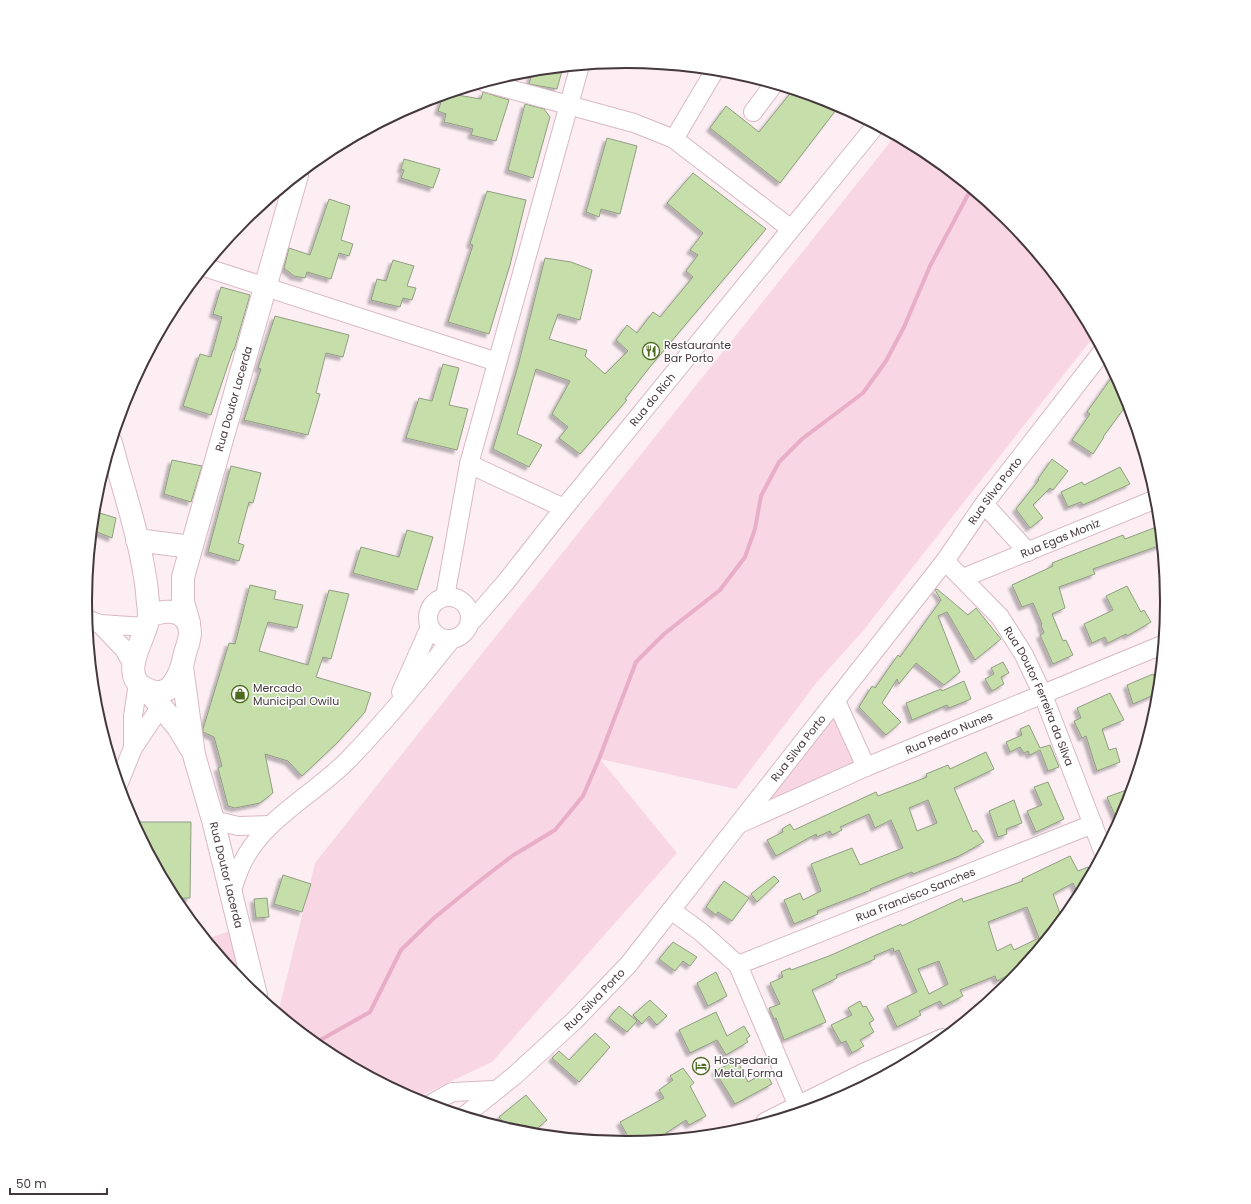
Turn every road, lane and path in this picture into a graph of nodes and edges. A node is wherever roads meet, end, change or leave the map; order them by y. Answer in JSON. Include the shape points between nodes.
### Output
{"nodes":[{"id":1,"x":578,"y":70,"type":"edge"},
{"id":2,"x":711,"y":75,"type":"edge"},
{"id":3,"x":493,"y":85,"type":"edge"},
{"id":4,"x":771,"y":88,"type":"edge"},
{"id":5,"x":568,"y":106,"type":"junction"},
{"id":6,"x":753,"y":112,"type":"dead end"},
{"id":7,"x":870,"y":128,"type":"edge"},
{"id":8,"x":674,"y":139,"type":"junction"},
{"id":9,"x":295,"y":182,"type":"edge"},
{"id":10,"x":791,"y":229,"type":"junction"},
{"id":11,"x":209,"y":269,"type":"edge"},
{"id":12,"x":266,"y":288,"type":"junction"},
{"id":13,"x":1099,"y":356,"type":"edge"},
{"id":14,"x":497,"y":362,"type":"junction"},
{"id":15,"x":113,"y":452,"type":"edge"},
{"id":16,"x":469,"y":464,"type":"junction"},
{"id":17,"x":1150,"y":502,"type":"edge"},
{"id":18,"x":984,"y":504,"type":"junction"},
{"id":19,"x":564,"y":508,"type":"junction"},
{"id":20,"x":137,"y":540,"type":"junction"},
{"id":21,"x":191,"y":548,"type":"junction"},
{"id":22,"x":1028,"y":552,"type":"junction"},
{"id":23,"x":945,"y":561,"type":"junction"},
{"id":24,"x":963,"y":578,"type":"junction"},
{"id":25,"x":506,"y":583,"type":"junction"},
{"id":26,"x":453,"y":599,"type":"junction"},
{"id":27,"x":147,"y":621,"type":"junction"},
{"id":28,"x":93,"y":622,"type":"edge"},
{"id":29,"x":471,"y":622,"type":"junction"},
{"id":30,"x":189,"y":623,"type":"junction"},
{"id":31,"x":430,"y":627,"type":"junction"},
{"id":32,"x":451,"y":640,"type":"junction"},
{"id":33,"x":1157,"y":647,"type":"edge"},
{"id":34,"x":177,"y":676,"type":"junction"},
{"id":35,"x":145,"y":686,"type":"junction"},
{"id":36,"x":1043,"y":695,"type":"junction"},
{"id":37,"x":836,"y":701,"type":"junction"},
{"id":38,"x":392,"y":713,"type":"junction"},
{"id":39,"x":133,"y":748,"type":"junction"},
{"id":40,"x":194,"y":755,"type":"junction"},
{"id":41,"x":866,"y":767,"type":"junction"},
{"id":42,"x":121,"y":777,"type":"edge"},
{"id":43,"x":213,"y":820,"type":"junction"},
{"id":44,"x":1093,"y":824,"type":"junction"},
{"id":45,"x":272,"y":825,"type":"junction"},
{"id":46,"x":736,"y":825,"type":"junction"},
{"id":47,"x":1101,"y":845,"type":"edge"},
{"id":48,"x":230,"y":895,"type":"junction"},
{"id":49,"x":671,"y":910,"type":"junction"},
{"id":50,"x":738,"y":965,"type":"junction"},
{"id":51,"x":253,"y":985,"type":"edge"},
{"id":52,"x":915,"y":1050,"type":"edge"},
{"id":53,"x":494,"y":1090,"type":"junction"},
{"id":54,"x":452,"y":1092,"type":"junction"},
{"id":55,"x":436,"y":1101,"type":"edge"},
{"id":56,"x":798,"y":1106,"type":"junction"},
{"id":57,"x":463,"y":1111,"type":"edge"},
{"id":58,"x":789,"y":1111,"type":"edge"},
{"id":59,"x":469,"y":1112,"type":"edge"}],
"edges":[{"from":1,"to":5,"type":"street"},
{"from":2,"to":8,"type":"street"},
{"from":3,"to":5,"type":"street"},
{"from":4,"to":6,"type":"street"},
{"from":5,"to":8,"type":"street","via":[[634,123]]},
{"from":5,"to":14,"type":"street"},
{"from":7,"to":10,"type":"street","name":"Rua do Rich"},
{"from":8,"to":10,"type":"street"},
{"from":9,"to":12,"type":"main road","name":"Rua Doutor Lacerda"},
{"from":10,"to":19,"type":"street","name":"Rua do Rich"},
{"from":11,"to":12,"type":"street"},
{"from":12,"to":14,"type":"street"},
{"from":12,"to":21,"type":"main road","name":"Rua Doutor Lacerda"},
{"from":13,"to":18,"type":"street","name":"Rua Silva Porto"},
{"from":14,"to":16,"type":"street"},
{"from":15,"to":20,"type":"main road"},
{"from":16,"to":19,"type":"street"},
{"from":16,"to":26,"type":"street"},
{"from":17,"to":22,"type":"street","name":"Rua Egas Moniz"},
{"from":18,"to":22,"type":"street"},
{"from":18,"to":23,"type":"street","name":"Rua Silva Porto"},
{"from":19,"to":25,"type":"street","name":"Rua do Rich"},
{"from":20,"to":21,"type":"main road"},
{"from":20,"to":27,"type":"main road","via":[[145,580]]},
{"from":21,"to":30,"type":"main road","name":"Rua Doutor Lacerda","via":[[183,577],[183,602]]},
{"from":22,"to":24,"type":"street","name":"Rua Egas Moniz"},
{"from":23,"to":24,"type":"street","name":"Rua Doutor Ferreira da Silva"},
{"from":23,"to":37,"type":"street","name":"Rua Silva Porto"},
{"from":24,"to":36,"type":"street","name":"Rua Doutor Ferreira da Silva","via":[[1000,617],[1024,655]]},
{"from":25,"to":26,"type":"street"},
{"from":25,"to":29,"type":"street","name":"Rua do Rich"},
{"from":26,"to":29,"type":"street","via":[[467,606]]},
{"from":26,"to":31,"type":"street","via":[[438,600],[432,606],[428,620]]},
{"from":27,"to":28,"type":"street"},
{"from":27,"to":30,"type":"main road","via":[[165,611],[176,611]]},
{"from":27,"to":35,"type":"main road"},
{"from":28,"to":35,"type":"street","via":[[124,649]]},
{"from":29,"to":32,"type":"street","via":[[464,634]]},
{"from":30,"to":34,"type":"main road","name":"Rua Doutor Lacerda","via":[[190,634]]},
{"from":31,"to":32,"type":"street","via":[[438,636]]},
{"from":31,"to":38,"type":"street"},
{"from":32,"to":38,"type":"street"},
{"from":33,"to":36,"type":"street","name":"Rua Pedro Nunes"},
{"from":34,"to":35,"type":"main road","via":[[165,691]]},
{"from":34,"to":40,"type":"main road","name":"Rua Doutor Lacerda"},
{"from":35,"to":39,"type":"street"},
{"from":35,"to":39,"type":"street","via":[[134,716]]},
{"from":35,"to":40,"type":"main road","name":"Rua Doutor Lacerda","via":[[178,727]]},
{"from":36,"to":41,"type":"street","name":"Rua Pedro Nunes"},
{"from":36,"to":44,"type":"street","name":"Rua Doutor Ferreira da Silva"},
{"from":37,"to":41,"type":"street"},
{"from":37,"to":46,"type":"street","name":"Rua Silva Porto"},
{"from":38,"to":45,"type":"street","via":[[347,762]]},
{"from":39,"to":42,"type":"street"},
{"from":40,"to":43,"type":"main road","name":"Rua Doutor Lacerda"},
{"from":41,"to":46,"type":"street","name":"Rua Pedro Nunes"},
{"from":43,"to":45,"type":"street","via":[[238,826]]},
{"from":43,"to":48,"type":"main road","name":"Rua Doutor Lacerda"},
{"from":44,"to":47,"type":"street","name":"Rua Doutor Ferreira da Silva"},
{"from":44,"to":50,"type":"street","name":"Rua Francisco Sanches"},
{"from":45,"to":48,"type":"street","via":[[244,858]]},
{"from":46,"to":49,"type":"street","name":"Rua Silva Porto"},
{"from":48,"to":51,"type":"main road","name":"Rua Doutor Lacerda"},
{"from":49,"to":50,"type":"street"},
{"from":49,"to":53,"type":"street","name":"Rua Silva Porto","via":[[628,965],[574,1021],[514,1076]]},
{"from":50,"to":56,"type":"street"},
{"from":52,"to":56,"type":"street"},
{"from":53,"to":54,"type":"street"},
{"from":53,"to":59,"type":"street","name":"Rua Silva Porto"},
{"from":54,"to":55,"type":"street"},
{"from":54,"to":57,"type":"street"},
{"from":56,"to":58,"type":"street"}]}
